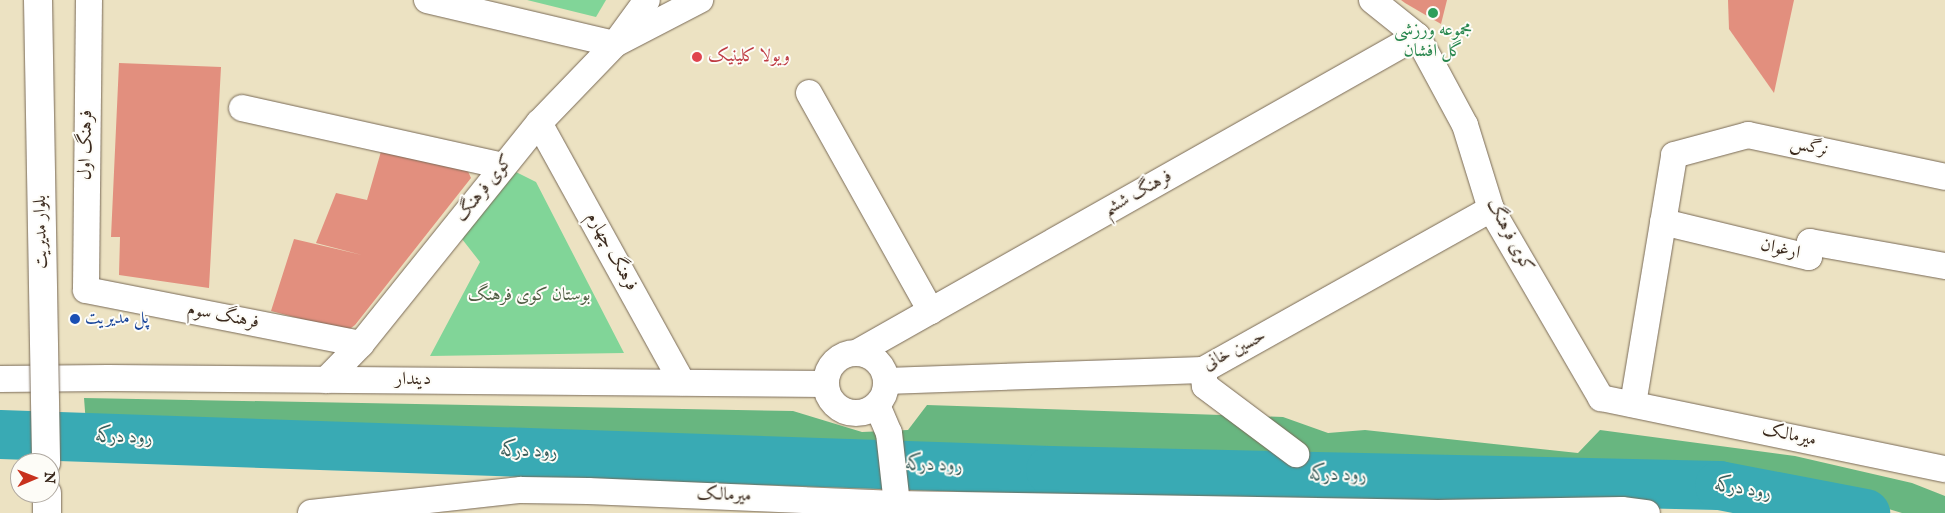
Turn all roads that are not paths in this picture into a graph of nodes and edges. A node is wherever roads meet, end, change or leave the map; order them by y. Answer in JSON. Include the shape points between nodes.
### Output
{"nodes":[{"id":1,"x":38,"y":0,"type":"edge"},
{"id":2,"x":89,"y":0,"type":"edge"},
{"id":3,"x":426,"y":0,"type":"edge"},
{"id":4,"x":647,"y":0,"type":"edge"},
{"id":5,"x":700,"y":0,"type":"edge"},
{"id":6,"x":1372,"y":0,"type":"edge"},
{"id":7,"x":1418,"y":36,"type":"junction"},
{"id":8,"x":615,"y":44,"type":"junction"},
{"id":9,"x":809,"y":93,"type":"dead end"},
{"id":10,"x":242,"y":108,"type":"dead end"},
{"id":11,"x":539,"y":123,"type":"junction"},
{"id":12,"x":503,"y":166,"type":"junction"},
{"id":13,"x":1945,"y":177,"type":"edge"},
{"id":14,"x":1491,"y":209,"type":"junction"},
{"id":15,"x":1663,"y":222,"type":"junction"},
{"id":16,"x":1945,"y":266,"type":"edge"},
{"id":17,"x":86,"y":290,"type":"joint"},
{"id":18,"x":931,"y":311,"type":"junction"},
{"id":19,"x":360,"y":344,"type":"junction"},
{"id":20,"x":858,"y":352,"type":"junction"},
{"id":21,"x":1203,"y":370,"type":"junction"},
{"id":22,"x":0,"y":379,"type":"edge"},
{"id":23,"x":326,"y":380,"type":"junction"},
{"id":24,"x":682,"y":382,"type":"junction"},
{"id":25,"x":826,"y":384,"type":"junction"},
{"id":26,"x":882,"y":393,"type":"junction"},
{"id":27,"x":1633,"y":404,"type":"junction"},
{"id":28,"x":46,"y":453,"type":"edge"},
{"id":29,"x":1296,"y":454,"type":"dead end"},
{"id":30,"x":1944,"y":462,"type":"edge"},
{"id":31,"x":897,"y":504,"type":"junction"},
{"id":32,"x":783,"y":506,"type":"edge"},
{"id":33,"x":311,"y":513,"type":"edge"},
{"id":34,"x":1648,"y":513,"type":"edge"}],
"edges":[{"from":1,"to":28,"type":"main road","name":"بلوار مدیریت","bridge":true},
{"from":2,"to":17,"type":"street","name":"فرهنگ اول"},
{"from":3,"to":8,"type":"street"},
{"from":4,"to":8,"type":"street","name":"کوی فرهنگ"},
{"from":5,"to":8,"type":"street"},
{"from":6,"to":7,"type":"street","name":"کوی فرهنگ"},
{"from":7,"to":14,"type":"street","name":"کوی فرهنگ","via":[[1465,125]]},
{"from":7,"to":18,"type":"street","name":"فرهنگ ششم"},
{"from":8,"to":11,"type":"street","name":"کوی فرهنگ"},
{"from":9,"to":18,"type":"street"},
{"from":10,"to":12,"type":"street"},
{"from":11,"to":12,"type":"street","name":"کوی فرهنگ"},
{"from":11,"to":24,"type":"street","name":"فرهنگ چهارم"},
{"from":12,"to":19,"type":"street","name":"کوی فرهنگ"},
{"from":13,"to":15,"type":"street","name":"نرگس","via":[[1748,135],[1674,155]]},
{"from":14,"to":21,"type":"street","name":"حسین خانی"},
{"from":14,"to":27,"type":"street","name":"کوی فرهنگ","via":[[1600,398]]},
{"from":15,"to":16,"type":"street","name":"ارغوان","via":[[1808,257],[1810,242]]},
{"from":15,"to":27,"type":"street"},
{"from":17,"to":19,"type":"street","name":"فرهنگ سوم"},
{"from":18,"to":20,"type":"street","name":"فرهنگ ششم"},
{"from":19,"to":23,"type":"street","name":"کوی فرهنگ"},
{"from":20,"to":25,"type":"street","via":[[839,358],[829,370]]},
{"from":20,"to":26,"type":"street","via":[[881,365]]},
{"from":21,"to":26,"type":"street","name":"حسین خانی"},
{"from":21,"to":29,"type":"street","via":[[1205,386]]},
{"from":22,"to":23,"type":"street","name":"دیندار"},
{"from":23,"to":24,"type":"street","name":"دیندار"},
{"from":24,"to":25,"type":"street","name":"دیندار"},
{"from":25,"to":26,"type":"street","via":[[828,394],[840,409],[860,413]]},
{"from":26,"to":31,"type":"street"},
{"from":27,"to":30,"type":"street","name":"میرمالک"},
{"from":31,"to":32,"type":"street","name":"میرمالک"},
{"from":31,"to":34,"type":"street","name":"میرمالک","via":[[1438,512],[1622,510]]},
{"from":32,"to":33,"type":"street","name":"میرمالک","via":[[521,490]]}]}
